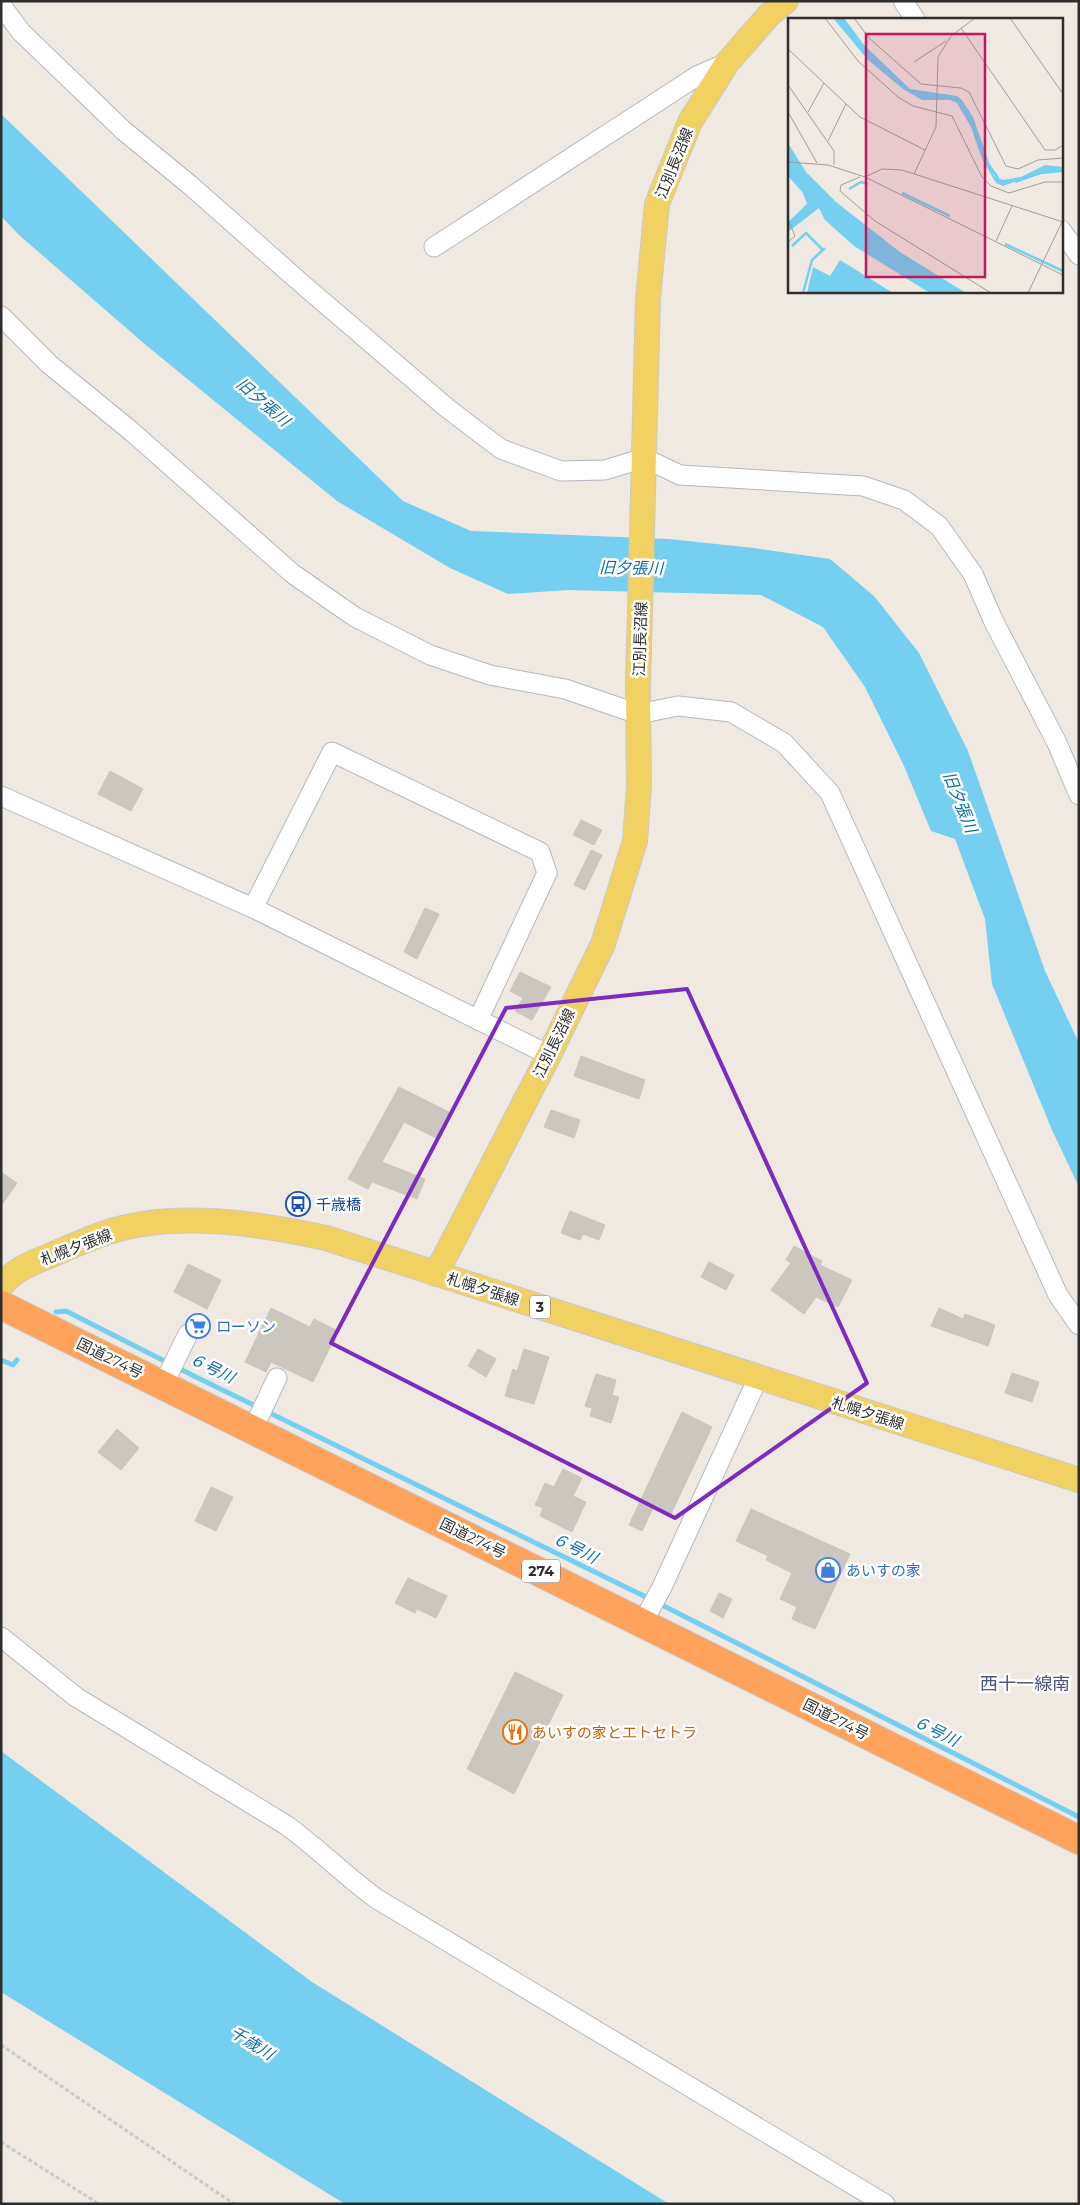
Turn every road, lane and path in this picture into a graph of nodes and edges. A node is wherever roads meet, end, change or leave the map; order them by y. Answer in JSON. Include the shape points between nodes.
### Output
{"nodes":[{"id":1,"x":786,"y":1,"type":"edge"},
{"id":2,"x":903,"y":1,"type":"edge"},
{"id":3,"x":1,"y":5,"type":"edge"},
{"id":4,"x":914,"y":18,"type":"edge"},
{"id":5,"x":727,"y":63,"type":"junction"},
{"id":6,"x":1062,"y":231,"type":"edge"},
{"id":7,"x":434,"y":247,"type":"dead end"},
{"id":8,"x":1079,"y":255,"type":"edge"},
{"id":9,"x":1,"y":316,"type":"edge"},
{"id":10,"x":644,"y":458,"type":"junction"},
{"id":11,"x":638,"y":714,"type":"junction"},
{"id":12,"x":1079,"y":794,"type":"edge"},
{"id":13,"x":1,"y":796,"type":"edge"},
{"id":14,"x":252,"y":908,"type":"junction"},
{"id":15,"x":478,"y":1020,"type":"junction"},
{"id":16,"x":549,"y":1055,"type":"junction"},
{"id":17,"x":436,"y":1274,"type":"junction"},
{"id":18,"x":1,"y":1286,"type":"edge"},
{"id":19,"x":1,"y":1305,"type":"edge"},
{"id":20,"x":1079,"y":1325,"type":"edge"},
{"id":21,"x":188,"y":1334,"type":"dead end"},
{"id":22,"x":277,"y":1378,"type":"dead end"},
{"id":23,"x":758,"y":1378,"type":"junction"},
{"id":24,"x":165,"y":1380,"type":"junction"},
{"id":25,"x":255,"y":1424,"type":"junction"},
{"id":26,"x":1079,"y":1480,"type":"edge"},
{"id":27,"x":646,"y":1618,"type":"junction"},
{"id":28,"x":1,"y":1637,"type":"edge"},
{"id":29,"x":1079,"y":1840,"type":"edge"},
{"id":30,"x":1,"y":2045,"type":"edge"},
{"id":31,"x":1,"y":2140,"type":"edge"},
{"id":32,"x":99,"y":2204,"type":"edge"},
{"id":33,"x":234,"y":2204,"type":"edge"},
{"id":34,"x":885,"y":2204,"type":"edge"}],
"edges":[{"from":1,"to":5,"type":"main road","name":"江別長沼線","via":[[769,15]]},
{"from":2,"to":4,"type":"street"},
{"from":3,"to":10,"type":"street","via":[[22,32],[124,131],[447,408],[501,448],[561,470],[605,470]]},
{"from":5,"to":7,"type":"street","via":[[697,76]]},
{"from":5,"to":10,"type":"main road","name":"江別長沼線","via":[[690,122],[657,204],[648,299]]},
{"from":6,"to":8,"type":"street"},
{"from":9,"to":11,"type":"street","via":[[50,364],[293,574],[355,617],[430,655],[490,675],[565,689]]},
{"from":10,"to":11,"type":"main road","name":"江別長沼線"},
{"from":10,"to":12,"type":"street","via":[[680,475],[863,486],[904,500],[939,526],[973,574]]},
{"from":11,"to":16,"type":"main road","name":"江別長沼線","via":[[640,786],[635,841],[602,944]]},
{"from":11,"to":20,"type":"street","via":[[678,706],[731,712],[784,743],[830,792],[1058,1295]]},
{"from":13,"to":14,"type":"street"},
{"from":14,"to":15,"type":"street"},
{"from":14,"to":15,"type":"street","via":[[332,752],[540,852],[547,873]]},
{"from":15,"to":16,"type":"street"},
{"from":16,"to":17,"type":"main road","name":"江別長沼線"},
{"from":17,"to":18,"type":"main road","name":"札幌夕張線","number":"3","via":[[326,1238],[286,1230],[186,1221],[147,1224],[106,1233],[12,1273]]},
{"from":17,"to":23,"type":"main road","name":"札幌夕張線","number":"3"},
{"from":19,"to":24,"type":"highway","name":"国道274号","number":"274"},
{"from":21,"to":24,"type":"street"},
{"from":22,"to":25,"type":"street"},
{"from":23,"to":26,"type":"main road","name":"札幌夕張線","number":"3"},
{"from":23,"to":27,"type":"street"},
{"from":24,"to":25,"type":"highway","name":"国道274号","number":"274"},
{"from":25,"to":27,"type":"highway","name":"国道274号","number":"274"},
{"from":27,"to":29,"type":"highway","name":"国道274号","number":"274"},
{"from":28,"to":34,"type":"street","via":[[76,1697],[286,1825],[377,1900]]},
{"from":30,"to":33,"type":"path"},
{"from":31,"to":32,"type":"path"}]}
